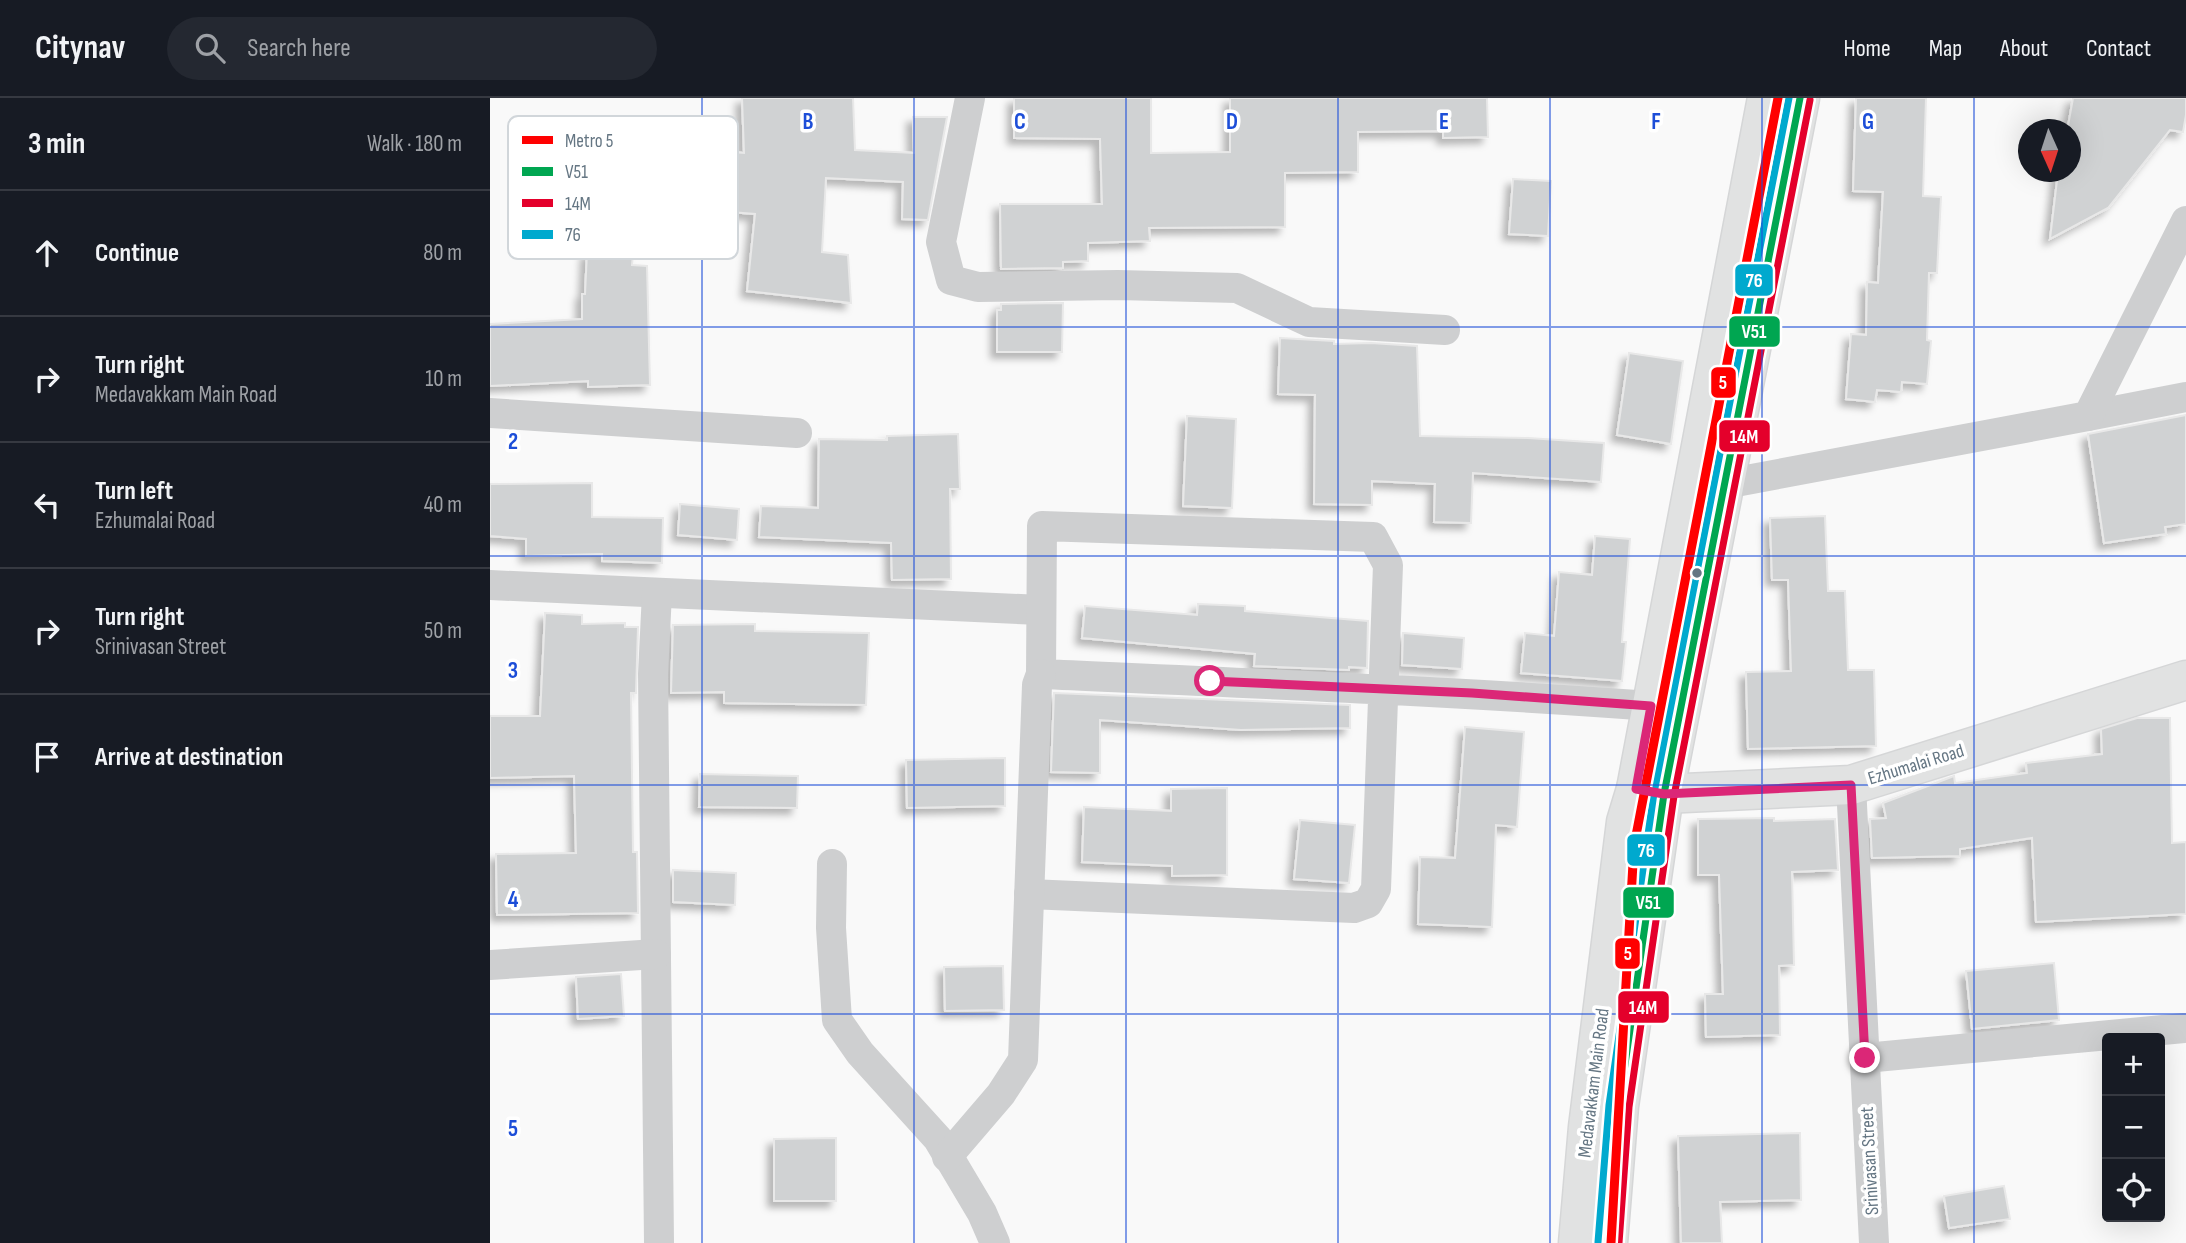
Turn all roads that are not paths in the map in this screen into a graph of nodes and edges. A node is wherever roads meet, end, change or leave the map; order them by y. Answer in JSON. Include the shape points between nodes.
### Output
{"nodes":[{"id":1,"x":970,"y":98,"type":"edge"},
{"id":2,"x":1767,"y":98,"type":"edge"},
{"id":3,"x":1800,"y":98,"type":"edge"},
{"id":4,"x":2186,"y":221,"type":"edge"},
{"id":5,"x":1445,"y":330,"type":"dead end"},
{"id":6,"x":2186,"y":397,"type":"edge"},
{"id":7,"x":490,"y":413,"type":"edge"},
{"id":8,"x":2088,"y":416,"type":"junction"},
{"id":9,"x":797,"y":433,"type":"dead end"},
{"id":10,"x":1725,"y":484,"type":"junction"},
{"id":11,"x":490,"y":584,"type":"edge"},
{"id":12,"x":657,"y":593,"type":"junction"},
{"id":13,"x":1041,"y":610,"type":"junction"},
{"id":14,"x":1041,"y":674,"type":"junction"},
{"id":15,"x":2186,"y":680,"type":"edge"},
{"id":16,"x":1382,"y":689,"type":"junction"},
{"id":17,"x":1651,"y":706,"type":"junction"},
{"id":18,"x":1851,"y":785,"type":"junction"},
{"id":19,"x":1650,"y":791,"type":"junction"},
{"id":20,"x":832,"y":864,"type":"dead end"},
{"id":21,"x":1029,"y":894,"type":"junction"},
{"id":22,"x":656,"y":954,"type":"junction"},
{"id":23,"x":490,"y":965,"type":"edge"},
{"id":24,"x":2184,"y":1028,"type":"dead end"},
{"id":25,"x":1865,"y":1058,"type":"junction"},
{"id":26,"x":947,"y":1157,"type":"junction"},
{"id":27,"x":659,"y":1243,"type":"edge"},
{"id":28,"x":995,"y":1243,"type":"edge"},
{"id":29,"x":1577,"y":1243,"type":"edge"},
{"id":30,"x":1608,"y":1243,"type":"edge"},
{"id":31,"x":1874,"y":1243,"type":"edge"}],
"edges":[{"from":1,"to":5,"type":"street","via":[[941,242],[951,280],[978,287],[1237,288],[1309,322]]},
{"from":2,"to":17,"type":"main road","name":"Medavakkam Main Road"},
{"from":3,"to":10,"type":"main road"},
{"from":4,"to":8,"type":"street"},
{"from":6,"to":8,"type":"street"},
{"from":7,"to":9,"type":"street"},
{"from":8,"to":10,"type":"street"},
{"from":10,"to":19,"type":"main road"},
{"from":11,"to":12,"type":"street"},
{"from":12,"to":13,"type":"street"},
{"from":12,"to":22,"type":"street","via":[[653,674]]},
{"from":13,"to":14,"type":"street"},
{"from":13,"to":16,"type":"street","via":[[1042,526],[1373,537],[1388,565]]},
{"from":14,"to":16,"type":"street"},
{"from":14,"to":21,"type":"street"},
{"from":15,"to":18,"type":"main road","name":"Ezhumalai Road"},
{"from":16,"to":17,"type":"street"},
{"from":16,"to":21,"type":"street","via":[[1376,889],[1368,903],[1354,908]]},
{"from":17,"to":19,"type":"main road","name":"Medavakkam Main Road"},
{"from":18,"to":19,"type":"main road","name":"Ezhumalai Road"},
{"from":18,"to":25,"type":"street","name":"Srinivasan Street"},
{"from":19,"to":29,"type":"main road","name":"Medavakkam Main Road","via":[[1626,822]]},
{"from":19,"to":30,"type":"main road"},
{"from":20,"to":26,"type":"street","via":[[837,1020],[860,1053],[938,1139]]},
{"from":21,"to":26,"type":"street","via":[[1023,1060],[1001,1094]]},
{"from":22,"to":23,"type":"street"},
{"from":22,"to":27,"type":"street"},
{"from":24,"to":25,"type":"street"},
{"from":25,"to":31,"type":"street","name":"Srinivasan Street"},
{"from":26,"to":28,"type":"street"}]}
